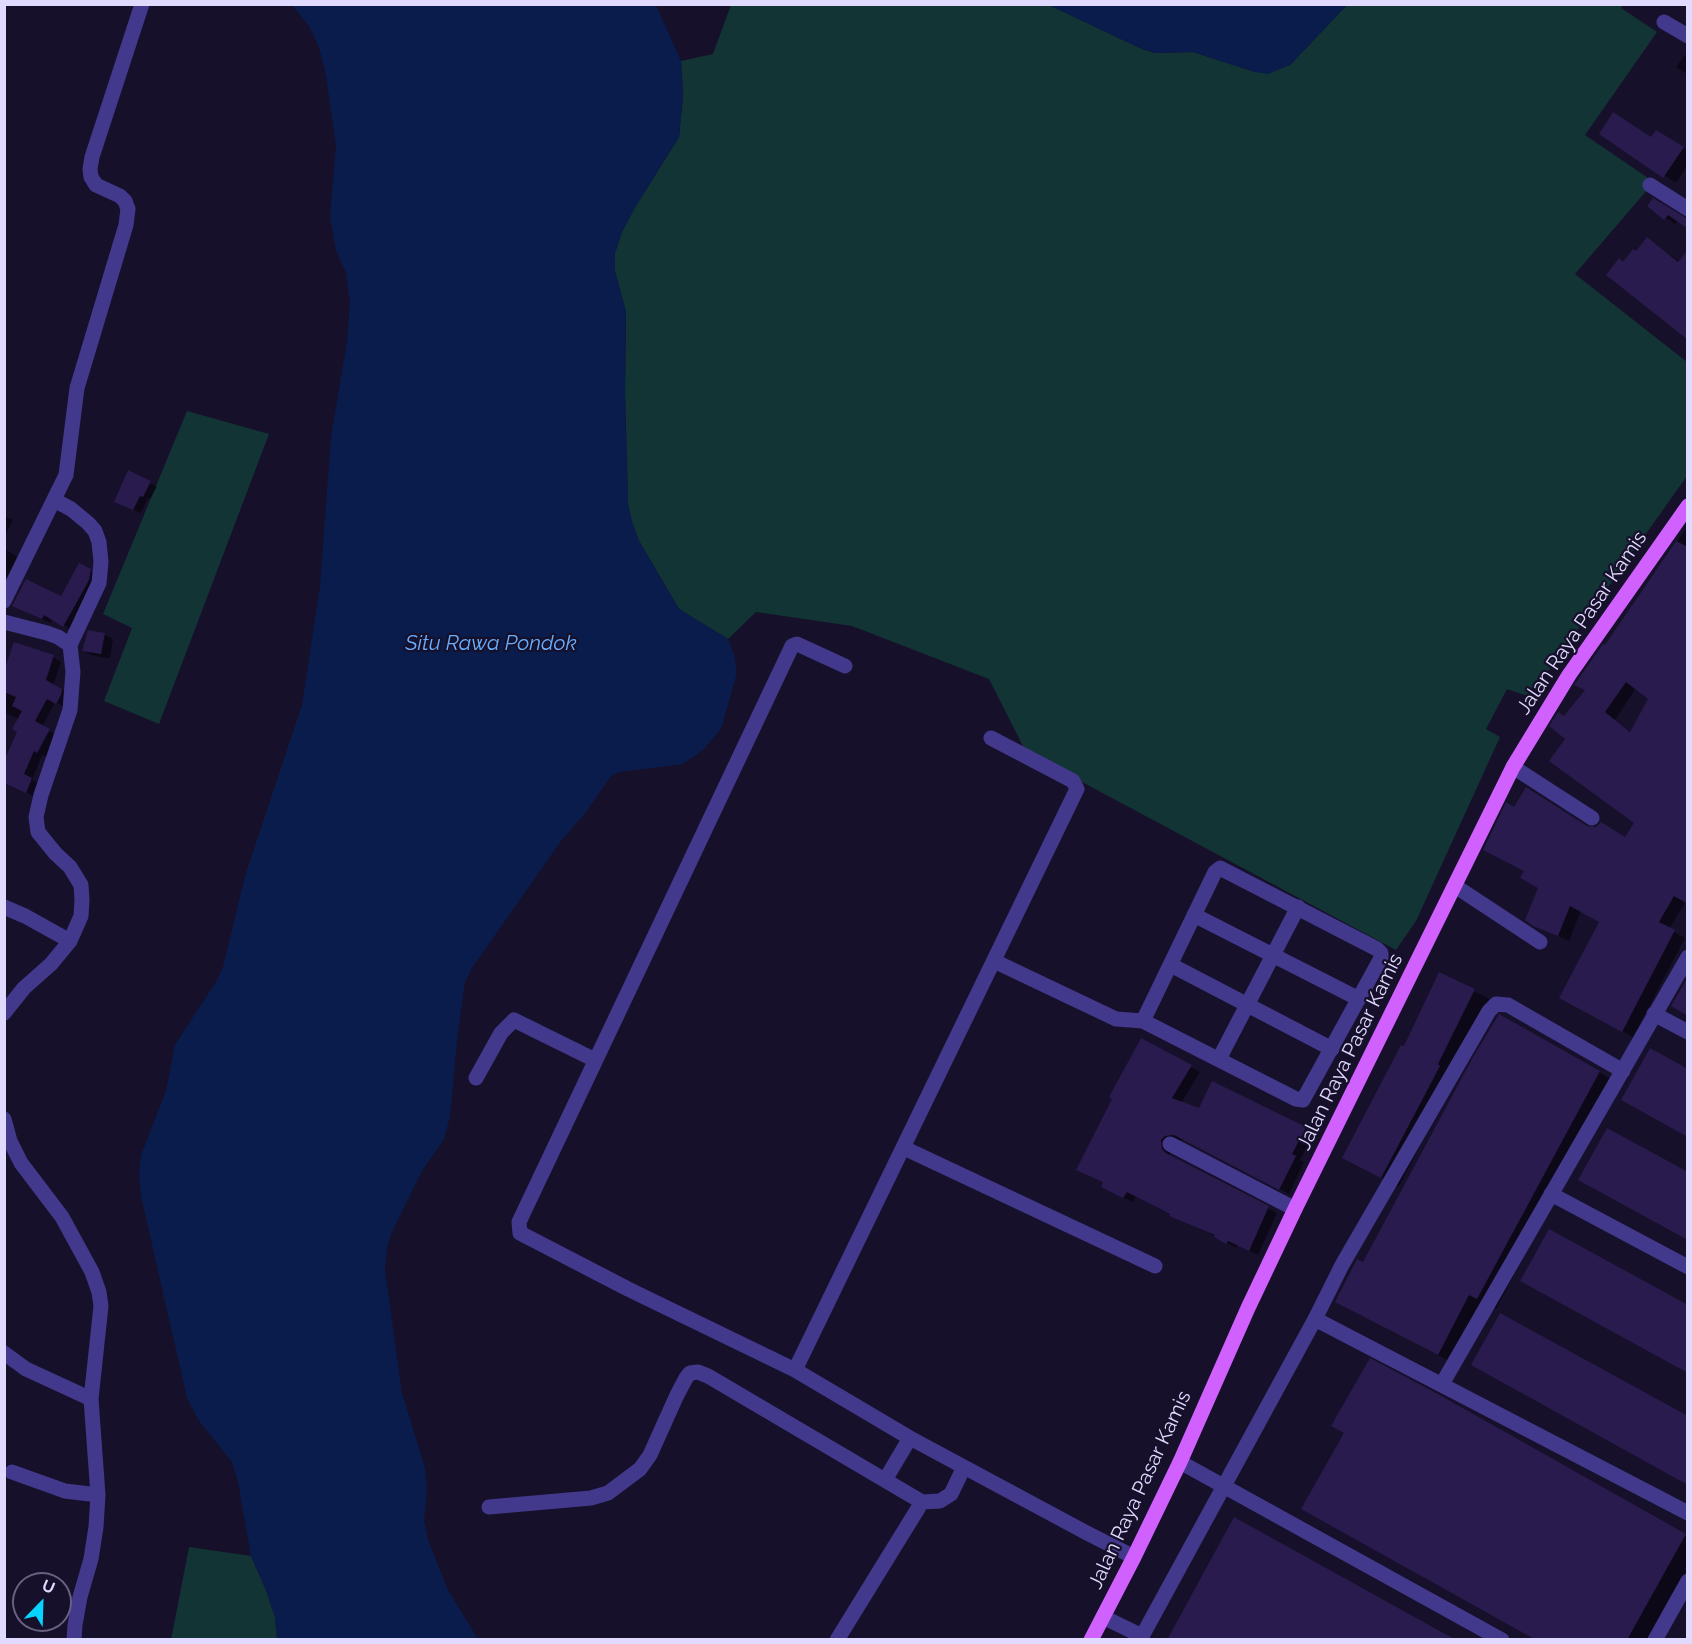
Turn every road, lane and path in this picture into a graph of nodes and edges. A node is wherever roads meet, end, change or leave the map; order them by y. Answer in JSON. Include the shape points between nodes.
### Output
{"nodes":[{"id":1,"x":142,"y":4,"type":"edge"},
{"id":2,"x":1664,"y":22,"type":"dead end"},
{"id":3,"x":1688,"y":36,"type":"edge"},
{"id":4,"x":1650,"y":185,"type":"dead end"},
{"id":5,"x":1688,"y":209,"type":"edge"},
{"id":6,"x":54,"y":501,"type":"junction"},
{"id":7,"x":1688,"y":506,"type":"edge"},
{"id":8,"x":4,"y":601,"type":"edge"},
{"id":9,"x":4,"y":622,"type":"edge"},
{"id":10,"x":70,"y":645,"type":"junction"},
{"id":11,"x":844,"y":666,"type":"dead end"},
{"id":12,"x":991,"y":738,"type":"dead end"},
{"id":13,"x":1513,"y":767,"type":"junction"},
{"id":14,"x":1592,"y":818,"type":"dead end"},
{"id":15,"x":1455,"y":886,"type":"junction"},
{"id":16,"x":4,"y":907,"type":"edge"},
{"id":17,"x":1298,"y":907,"type":"junction"},
{"id":18,"x":1194,"y":915,"type":"junction"},
{"id":19,"x":70,"y":941,"type":"junction"},
{"id":20,"x":1539,"y":942,"type":"dead end"},
{"id":21,"x":1274,"y":956,"type":"junction"},
{"id":22,"x":1688,"y":957,"type":"edge"},
{"id":23,"x":994,"y":961,"type":"junction"},
{"id":24,"x":1171,"y":965,"type":"junction"},
{"id":25,"x":1359,"y":999,"type":"junction"},
{"id":26,"x":1248,"y":1004,"type":"junction"},
{"id":27,"x":4,"y":1013,"type":"edge"},
{"id":28,"x":1654,"y":1014,"type":"junction"},
{"id":29,"x":1143,"y":1021,"type":"junction"},
{"id":30,"x":1688,"y":1032,"type":"edge"},
{"id":31,"x":1332,"y":1049,"type":"junction"},
{"id":32,"x":1219,"y":1059,"type":"junction"},
{"id":33,"x":595,"y":1060,"type":"junction"},
{"id":34,"x":1623,"y":1071,"type":"junction"},
{"id":35,"x":476,"y":1078,"type":"dead end"},
{"id":36,"x":4,"y":1119,"type":"edge"},
{"id":37,"x":7,"y":1141,"type":"edge"},
{"id":38,"x":1170,"y":1144,"type":"dead end"},
{"id":39,"x":904,"y":1148,"type":"junction"},
{"id":40,"x":1551,"y":1194,"type":"junction"},
{"id":41,"x":1295,"y":1209,"type":"junction"},
{"id":42,"x":1155,"y":1266,"type":"dead end"},
{"id":43,"x":1688,"y":1267,"type":"edge"},
{"id":44,"x":1316,"y":1319,"type":"junction"},
{"id":45,"x":4,"y":1353,"type":"edge"},
{"id":46,"x":795,"y":1370,"type":"junction"},
{"id":47,"x":1442,"y":1384,"type":"junction"},
{"id":48,"x":91,"y":1399,"type":"junction"},
{"id":49,"x":910,"y":1438,"type":"junction"},
{"id":50,"x":1180,"y":1462,"type":"junction"},
{"id":51,"x":963,"y":1467,"type":"junction"},
{"id":52,"x":12,"y":1472,"type":"dead end"},
{"id":53,"x":885,"y":1480,"type":"junction"},
{"id":54,"x":1223,"y":1486,"type":"junction"},
{"id":55,"x":98,"y":1495,"type":"junction"},
{"id":56,"x":922,"y":1502,"type":"junction"},
{"id":57,"x":489,"y":1507,"type":"dead end"},
{"id":58,"x":1688,"y":1514,"type":"edge"},
{"id":59,"x":1134,"y":1557,"type":"junction"},
{"id":60,"x":1688,"y":1581,"type":"edge"},
{"id":61,"x":1103,"y":1617,"type":"junction"},
{"id":62,"x":1141,"y":1638,"type":"edge"},
{"id":63,"x":1494,"y":1638,"type":"edge"},
{"id":64,"x":74,"y":1640,"type":"edge"},
{"id":65,"x":837,"y":1640,"type":"edge"},
{"id":66,"x":1091,"y":1640,"type":"edge"},
{"id":67,"x":1655,"y":1640,"type":"edge"}],
"edges":[{"from":1,"to":6,"type":"street","via":[[92,157],[91,177],[96,185],[125,201],[128,217],[87,349],[77,388],[68,468]]},
{"from":2,"to":3,"type":"street"},
{"from":4,"to":5,"type":"street"},
{"from":6,"to":8,"type":"street"},
{"from":6,"to":10,"type":"street","via":[[88,523],[99,542],[99,583]]},
{"from":7,"to":13,"type":"main road","name":"Jalan Raya Pasar Kamis","via":[[1569,675]]},
{"from":9,"to":10,"type":"street","via":[[47,633]]},
{"from":10,"to":19,"type":"street","via":[[70,710],[36,817],[38,832],[81,885],[81,916]]},
{"from":11,"to":33,"type":"street","via":[[797,644],[792,646]]},
{"from":12,"to":23,"type":"street","via":[[1073,781],[1077,789]]},
{"from":13,"to":14,"type":"street"},
{"from":13,"to":15,"type":"main road","name":"Jalan Raya Pasar Kamis"},
{"from":15,"to":20,"type":"street"},
{"from":15,"to":41,"type":"main road","name":"Jalan Raya Pasar Kamis"},
{"from":16,"to":19,"type":"street"},
{"from":17,"to":18,"type":"street","via":[[1220,868]]},
{"from":17,"to":21,"type":"street"},
{"from":17,"to":25,"type":"street","via":[[1381,953]]},
{"from":18,"to":21,"type":"street"},
{"from":18,"to":24,"type":"street"},
{"from":19,"to":27,"type":"street"},
{"from":21,"to":25,"type":"street"},
{"from":21,"to":26,"type":"street"},
{"from":22,"to":28,"type":"street"},
{"from":23,"to":29,"type":"street","via":[[1116,1019]]},
{"from":23,"to":39,"type":"street"},
{"from":24,"to":26,"type":"street"},
{"from":24,"to":29,"type":"street"},
{"from":25,"to":31,"type":"street"},
{"from":26,"to":31,"type":"street"},
{"from":26,"to":32,"type":"street"},
{"from":28,"to":30,"type":"street"},
{"from":28,"to":34,"type":"street"},
{"from":29,"to":32,"type":"street"},
{"from":31,"to":32,"type":"street","via":[[1303,1100]]},
{"from":33,"to":35,"type":"street","via":[[514,1020],[501,1033]]},
{"from":33,"to":46,"type":"street","via":[[519,1222],[520,1233]]},
{"from":34,"to":40,"type":"street"},
{"from":34,"to":44,"type":"street","via":[[1508,1005],[1496,1004],[1342,1265]]},
{"from":36,"to":37,"type":"street"},
{"from":37,"to":48,"type":"street","via":[[62,1216],[99,1293]]},
{"from":38,"to":41,"type":"street"},
{"from":39,"to":42,"type":"street"},
{"from":39,"to":46,"type":"street"},
{"from":40,"to":43,"type":"street"},
{"from":40,"to":47,"type":"street"},
{"from":41,"to":50,"type":"main road","name":"Jalan Raya Pasar Kamis"},
{"from":44,"to":47,"type":"street"},
{"from":44,"to":54,"type":"street"},
{"from":45,"to":48,"type":"street","via":[[26,1369]]},
{"from":46,"to":49,"type":"street"},
{"from":47,"to":58,"type":"street"},
{"from":48,"to":55,"type":"street"},
{"from":49,"to":51,"type":"street"},
{"from":49,"to":53,"type":"street"},
{"from":50,"to":54,"type":"street"},
{"from":50,"to":59,"type":"main road","name":"Jalan Raya Pasar Kamis"},
{"from":51,"to":56,"type":"street","via":[[951,1494],[940,1501]]},
{"from":51,"to":59,"type":"street"},
{"from":52,"to":55,"type":"street","via":[[65,1491]]},
{"from":53,"to":56,"type":"street"},
{"from":53,"to":57,"type":"street","via":[[698,1372],[686,1378],[640,1469],[608,1492],[591,1498]]},
{"from":54,"to":62,"type":"street"},
{"from":54,"to":63,"type":"street"},
{"from":55,"to":64,"type":"street","via":[[91,1558]]},
{"from":56,"to":65,"type":"street"},
{"from":59,"to":61,"type":"main road","name":"Jalan Raya Pasar Kamis"},
{"from":60,"to":67,"type":"street"},
{"from":61,"to":62,"type":"street"},
{"from":61,"to":66,"type":"main road","name":"Jalan Raya Pasar Kamis"}]}
